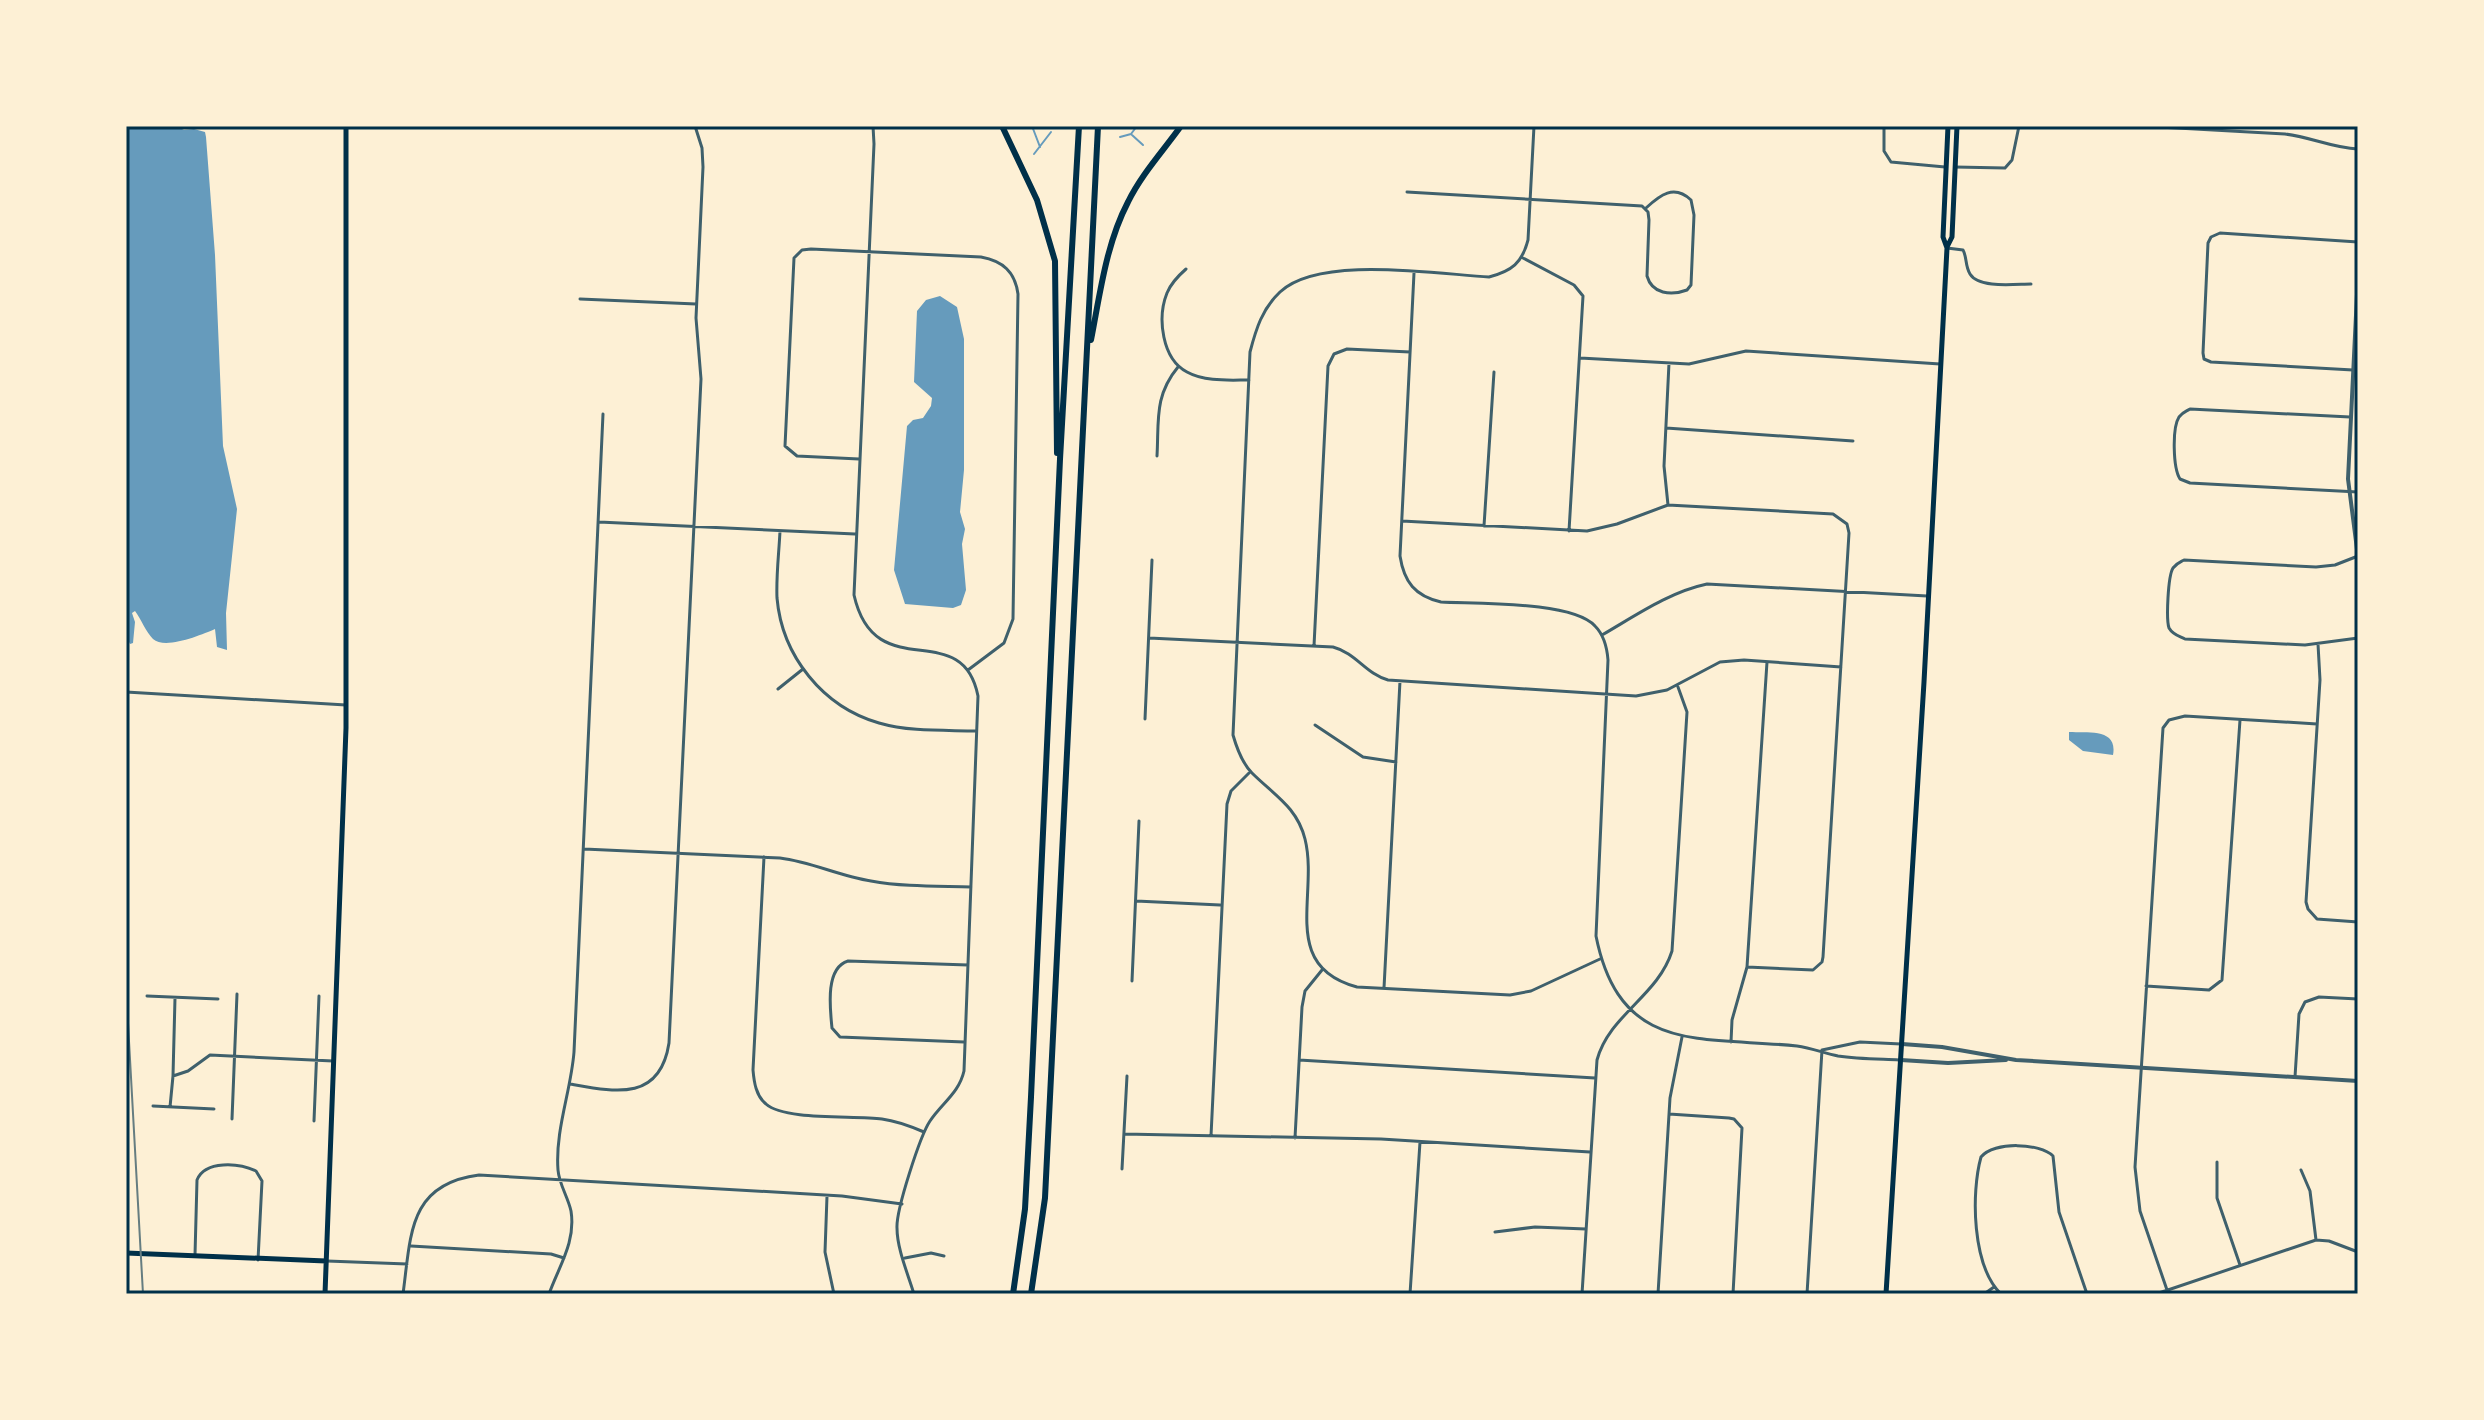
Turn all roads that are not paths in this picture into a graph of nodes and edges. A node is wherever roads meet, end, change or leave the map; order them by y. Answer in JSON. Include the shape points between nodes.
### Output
{"nodes":[{"id":1,"x":346,"y":126,"type":"edge"},
{"id":2,"x":695,"y":126,"type":"edge"},
{"id":3,"x":873,"y":126,"type":"edge"},
{"id":4,"x":1002,"y":126,"type":"edge"},
{"id":5,"x":1079,"y":126,"type":"edge"},
{"id":6,"x":1098,"y":126,"type":"edge"},
{"id":7,"x":1181,"y":126,"type":"edge"},
{"id":8,"x":1534,"y":126,"type":"edge"},
{"id":9,"x":1884,"y":126,"type":"edge"},
{"id":10,"x":1948,"y":126,"type":"edge"},
{"id":11,"x":1957,"y":126,"type":"edge"},
{"id":12,"x":2019,"y":126,"type":"edge"},
{"id":13,"x":2141,"y":126,"type":"edge"},
{"id":14,"x":2358,"y":149,"type":"edge"},
{"id":15,"x":1946,"y":167,"type":"junction"},
{"id":16,"x":1955,"y":167,"type":"junction"},
{"id":17,"x":1407,"y":192,"type":"dead end"},
{"id":18,"x":1531,"y":198,"type":"junction"},
{"id":19,"x":1646,"y":208,"type":"junction"},
{"id":20,"x":2358,"y":242,"type":"edge"},
{"id":21,"x":1947,"y":248,"type":"junction"},
{"id":22,"x":869,"y":252,"type":"junction"},
{"id":23,"x":1523,"y":258,"type":"junction"},
{"id":24,"x":1186,"y":269,"type":"dead end"},
{"id":25,"x":1414,"y":273,"type":"junction"},
{"id":26,"x":2358,"y":274,"type":"edge"},
{"id":27,"x":2031,"y":284,"type":"dead end"},
{"id":28,"x":580,"y":299,"type":"dead end"},
{"id":29,"x":696,"y":304,"type":"junction"},
{"id":30,"x":1410,"y":352,"type":"junction"},
{"id":31,"x":1580,"y":358,"type":"junction"},
{"id":32,"x":1087,"y":363,"type":"junction"},
{"id":33,"x":1669,"y":363,"type":"junction"},
{"id":34,"x":1940,"y":364,"type":"junction"},
{"id":35,"x":1178,"y":367,"type":"junction"},
{"id":36,"x":2353,"y":370,"type":"junction"},
{"id":37,"x":1494,"y":372,"type":"dead end"},
{"id":38,"x":1249,"y":380,"type":"junction"},
{"id":39,"x":603,"y":414,"type":"dead end"},
{"id":40,"x":2351,"y":417,"type":"junction"},
{"id":41,"x":1666,"y":428,"type":"junction"},
{"id":42,"x":1853,"y":441,"type":"dead end"},
{"id":43,"x":1157,"y":456,"type":"dead end"},
{"id":44,"x":859,"y":459,"type":"junction"},
{"id":45,"x":2348,"y":491,"type":"junction"},
{"id":46,"x":2358,"y":492,"type":"edge"},
{"id":47,"x":1059,"y":496,"type":"junction"},
{"id":48,"x":1668,"y":505,"type":"junction"},
{"id":49,"x":1402,"y":521,"type":"junction"},
{"id":50,"x":599,"y":522,"type":"junction"},
{"id":51,"x":1484,"y":526,"type":"junction"},
{"id":52,"x":694,"y":527,"type":"junction"},
{"id":53,"x":780,"y":531,"type":"junction"},
{"id":54,"x":1569,"y":531,"type":"junction"},
{"id":55,"x":855,"y":534,"type":"junction"},
{"id":56,"x":2358,"y":556,"type":"edge"},
{"id":57,"x":1152,"y":560,"type":"dead end"},
{"id":58,"x":1846,"y":591,"type":"junction"},
{"id":59,"x":1927,"y":596,"type":"junction"},
{"id":60,"x":1602,"y":635,"type":"junction"},
{"id":61,"x":1149,"y":638,"type":"junction"},
{"id":62,"x":2358,"y":638,"type":"edge"},
{"id":63,"x":1236,"y":642,"type":"junction"},
{"id":64,"x":2318,"y":644,"type":"junction"},
{"id":65,"x":1314,"y":646,"type":"junction"},
{"id":66,"x":1767,"y":662,"type":"junction"},
{"id":67,"x":1841,"y":667,"type":"junction"},
{"id":68,"x":803,"y":669,"type":"junction"},
{"id":69,"x":968,"y":670,"type":"junction"},
{"id":70,"x":1400,"y":681,"type":"junction"},
{"id":71,"x":1678,"y":686,"type":"junction"},
{"id":72,"x":778,"y":689,"type":"dead end"},
{"id":73,"x":126,"y":692,"type":"edge"},
{"id":74,"x":1606,"y":694,"type":"junction"},
{"id":75,"x":346,"y":705,"type":"junction"},
{"id":76,"x":1145,"y":719,"type":"dead end"},
{"id":77,"x":2240,"y":720,"type":"junction"},
{"id":78,"x":2317,"y":724,"type":"junction"},
{"id":79,"x":1315,"y":725,"type":"dead end"},
{"id":80,"x":976,"y":731,"type":"junction"},
{"id":81,"x":1396,"y":762,"type":"junction"},
{"id":82,"x":1250,"y":772,"type":"junction"},
{"id":83,"x":1139,"y":821,"type":"dead end"},
{"id":84,"x":584,"y":849,"type":"junction"},
{"id":85,"x":678,"y":853,"type":"junction"},
{"id":86,"x":764,"y":857,"type":"junction"},
{"id":87,"x":971,"y":887,"type":"junction"},
{"id":88,"x":1136,"y":901,"type":"junction"},
{"id":89,"x":1221,"y":905,"type":"junction"},
{"id":90,"x":2358,"y":922,"type":"edge"},
{"id":91,"x":1600,"y":959,"type":"junction"},
{"id":92,"x":968,"y":965,"type":"junction"},
{"id":93,"x":1747,"y":967,"type":"junction"},
{"id":94,"x":1322,"y":970,"type":"junction"},
{"id":95,"x":1132,"y":981,"type":"dead end"},
{"id":96,"x":2146,"y":986,"type":"junction"},
{"id":97,"x":1384,"y":988,"type":"junction"},
{"id":98,"x":237,"y":994,"type":"dead end"},
{"id":99,"x":147,"y":996,"type":"dead end"},
{"id":100,"x":319,"y":996,"type":"dead end"},
{"id":101,"x":175,"y":998,"type":"junction"},
{"id":102,"x":218,"y":999,"type":"dead end"},
{"id":103,"x":2358,"y":999,"type":"edge"},
{"id":104,"x":1630,"y":1009,"type":"junction"},
{"id":105,"x":1682,"y":1037,"type":"junction"},
{"id":106,"x":966,"y":1042,"type":"junction"},
{"id":107,"x":1731,"y":1042,"type":"junction"},
{"id":108,"x":1902,"y":1044,"type":"junction"},
{"id":109,"x":1822,"y":1050,"type":"junction"},
{"id":110,"x":234,"y":1056,"type":"junction"},
{"id":111,"x":317,"y":1060,"type":"junction"},
{"id":112,"x":1299,"y":1060,"type":"junction"},
{"id":113,"x":1901,"y":1060,"type":"junction"},
{"id":114,"x":2016,"y":1060,"type":"junction"},
{"id":115,"x":333,"y":1061,"type":"junction"},
{"id":116,"x":2141,"y":1067,"type":"junction"},
{"id":117,"x":173,"y":1076,"type":"junction"},
{"id":118,"x":1127,"y":1076,"type":"dead end"},
{"id":119,"x":2295,"y":1077,"type":"junction"},
{"id":120,"x":1595,"y":1078,"type":"junction"},
{"id":121,"x":2358,"y":1081,"type":"edge"},
{"id":122,"x":570,"y":1084,"type":"junction"},
{"id":123,"x":153,"y":1106,"type":"dead end"},
{"id":124,"x":170,"y":1107,"type":"junction"},
{"id":125,"x":214,"y":1109,"type":"dead end"},
{"id":126,"x":1669,"y":1114,"type":"junction"},
{"id":127,"x":232,"y":1119,"type":"dead end"},
{"id":128,"x":314,"y":1121,"type":"dead end"},
{"id":129,"x":924,"y":1132,"type":"junction"},
{"id":130,"x":1124,"y":1134,"type":"junction"},
{"id":131,"x":1211,"y":1136,"type":"junction"},
{"id":132,"x":1295,"y":1138,"type":"junction"},
{"id":133,"x":1420,"y":1142,"type":"junction"},
{"id":134,"x":1590,"y":1152,"type":"junction"},
{"id":135,"x":2217,"y":1162,"type":"dead end"},
{"id":136,"x":1122,"y":1169,"type":"dead end"},
{"id":137,"x":2301,"y":1170,"type":"dead end"},
{"id":138,"x":561,"y":1180,"type":"junction"},
{"id":139,"x":827,"y":1196,"type":"junction"},
{"id":140,"x":902,"y":1204,"type":"junction"},
{"id":141,"x":1586,"y":1229,"type":"junction"},
{"id":142,"x":1495,"y":1232,"type":"dead end"},
{"id":143,"x":2316,"y":1240,"type":"junction"},
{"id":144,"x":411,"y":1246,"type":"junction"},
{"id":145,"x":2358,"y":1252,"type":"edge"},
{"id":146,"x":126,"y":1253,"type":"edge"},
{"id":147,"x":194,"y":1256,"type":"junction"},
{"id":148,"x":944,"y":1256,"type":"dead end"},
{"id":149,"x":564,"y":1258,"type":"junction"},
{"id":150,"x":905,"y":1258,"type":"junction"},
{"id":151,"x":258,"y":1260,"type":"junction"},
{"id":152,"x":326,"y":1261,"type":"junction"},
{"id":153,"x":407,"y":1264,"type":"junction"},
{"id":154,"x":2240,"y":1265,"type":"junction"},
{"id":155,"x":1994,"y":1287,"type":"junction"},
{"id":156,"x":2167,"y":1290,"type":"junction"},
{"id":157,"x":325,"y":1294,"type":"edge"},
{"id":158,"x":403,"y":1294,"type":"edge"},
{"id":159,"x":549,"y":1294,"type":"edge"},
{"id":160,"x":834,"y":1294,"type":"edge"},
{"id":161,"x":914,"y":1294,"type":"edge"},
{"id":162,"x":1013,"y":1294,"type":"edge"},
{"id":163,"x":1031,"y":1294,"type":"edge"},
{"id":164,"x":1410,"y":1294,"type":"edge"},
{"id":165,"x":1582,"y":1294,"type":"edge"},
{"id":166,"x":1658,"y":1294,"type":"edge"},
{"id":167,"x":1733,"y":1294,"type":"edge"},
{"id":168,"x":1807,"y":1294,"type":"edge"},
{"id":169,"x":1886,"y":1294,"type":"edge"},
{"id":170,"x":1984,"y":1294,"type":"edge"},
{"id":171,"x":2001,"y":1294,"type":"edge"},
{"id":172,"x":2087,"y":1294,"type":"edge"},
{"id":173,"x":2156,"y":1294,"type":"edge"}],
"edges":[{"from":1,"to":75,"type":"main road"},
{"from":2,"to":29,"type":"street","via":[[703,167]]},
{"from":3,"to":22,"type":"street"},
{"from":4,"to":47,"type":"highway","via":[[1037,200],[1055,261]]},
{"from":5,"to":47,"type":"highway"},
{"from":6,"to":32,"type":"highway"},
{"from":7,"to":32,"type":"highway","via":[[1120,218]]},
{"from":8,"to":18,"type":"street"},
{"from":9,"to":15,"type":"street","via":[[1884,151],[1891,162]]},
{"from":10,"to":15,"type":"main road"},
{"from":11,"to":16,"type":"main road"},
{"from":12,"to":16,"type":"street","via":[[2012,160],[2005,168]]},
{"from":13,"to":14,"type":"street","via":[[2285,134]]},
{"from":15,"to":21,"type":"main road"},
{"from":16,"to":21,"type":"main road"},
{"from":17,"to":18,"type":"street"},
{"from":18,"to":19,"type":"street"},
{"from":18,"to":23,"type":"street"},
{"from":19,"to":19,"type":"street","via":[[1649,284],[1655,290],[1682,293],[1691,285],[1691,200],[1676,191],[1666,192]]},
{"from":20,"to":36,"type":"street","via":[[2220,233],[2208,243],[2204,359]]},
{"from":21,"to":27,"type":"street","via":[[1963,250],[1974,279]]},
{"from":21,"to":34,"type":"main road"},
{"from":22,"to":44,"type":"street"},
{"from":22,"to":44,"type":"street","via":[[811,249],[799,252],[792,264],[785,446],[797,456]]},
{"from":22,"to":69,"type":"street","via":[[992,259],[1014,278],[1018,294],[1012,624],[1004,643]]},
{"from":23,"to":25,"type":"street","via":[[1509,272],[1489,277]]},
{"from":23,"to":31,"type":"street","via":[[1579,290],[1584,304]]},
{"from":24,"to":35,"type":"street","via":[[1174,281],[1164,309],[1165,343]]},
{"from":25,"to":30,"type":"street"},
{"from":25,"to":38,"type":"street","via":[[1339,269],[1308,275],[1280,292],[1259,319]]},
{"from":26,"to":36,"type":"street"},
{"from":28,"to":29,"type":"street"},
{"from":29,"to":52,"type":"street","via":[[701,379]]},
{"from":30,"to":49,"type":"street"},
{"from":30,"to":65,"type":"street","via":[[1347,349],[1334,354],[1328,366]]},
{"from":31,"to":33,"type":"street"},
{"from":31,"to":54,"type":"street"},
{"from":32,"to":163,"type":"highway","via":[[1045,1198]]},
{"from":33,"to":34,"type":"street","via":[[1689,364],[1746,351]]},
{"from":33,"to":41,"type":"street"},
{"from":34,"to":59,"type":"main road"},
{"from":35,"to":38,"type":"street","via":[[1201,378]]},
{"from":35,"to":43,"type":"street","via":[[1161,396]]},
{"from":36,"to":40,"type":"street"},
{"from":37,"to":51,"type":"street"},
{"from":38,"to":63,"type":"street"},
{"from":39,"to":50,"type":"street"},
{"from":40,"to":45,"type":"street"},
{"from":40,"to":45,"type":"street","via":[[2197,409],[2184,412],[2176,423],[2175,464],[2180,479],[2190,483]]},
{"from":41,"to":42,"type":"street"},
{"from":41,"to":48,"type":"street"},
{"from":44,"to":55,"type":"street"},
{"from":45,"to":46,"type":"street"},
{"from":45,"to":56,"type":"street"},
{"from":47,"to":162,"type":"highway","via":[[1030,1128]]},
{"from":48,"to":54,"type":"street","via":[[1617,524]]},
{"from":48,"to":58,"type":"street","via":[[1833,514],[1847,524],[1849,533]]},
{"from":49,"to":51,"type":"street"},
{"from":49,"to":60,"type":"street","via":[[1403,574],[1426,598],[1573,612]]},
{"from":50,"to":52,"type":"street"},
{"from":50,"to":84,"type":"street"},
{"from":51,"to":54,"type":"street"},
{"from":52,"to":53,"type":"street"},
{"from":52,"to":85,"type":"street"},
{"from":53,"to":55,"type":"street"},
{"from":53,"to":68,"type":"street","via":[[778,607]]},
{"from":55,"to":69,"type":"street","via":[[856,608],[870,630],[901,649],[953,657]]},
{"from":56,"to":64,"type":"street","via":[[2316,567],[2189,559],[2178,563],[2170,575],[2168,618],[2174,635]]},
{"from":57,"to":61,"type":"street"},
{"from":58,"to":59,"type":"street"},
{"from":58,"to":60,"type":"street","via":[[1707,584],[1667,598]]},
{"from":58,"to":67,"type":"street"},
{"from":59,"to":108,"type":"main road"},
{"from":60,"to":74,"type":"street","via":[[1607,646]]},
{"from":61,"to":63,"type":"street"},
{"from":61,"to":76,"type":"street"},
{"from":62,"to":64,"type":"street"},
{"from":63,"to":65,"type":"street"},
{"from":63,"to":82,"type":"street","via":[[1233,735]]},
{"from":64,"to":78,"type":"street"},
{"from":65,"to":70,"type":"street","via":[[1345,650],[1370,673]]},
{"from":66,"to":67,"type":"street"},
{"from":66,"to":71,"type":"street","via":[[1720,662]]},
{"from":66,"to":93,"type":"street"},
{"from":67,"to":93,"type":"street","via":[[1823,957],[1819,966],[1805,970]]},
{"from":68,"to":72,"type":"street"},
{"from":68,"to":80,"type":"street","via":[[828,696],[877,723]]},
{"from":69,"to":80,"type":"street","via":[[978,696]]},
{"from":70,"to":74,"type":"street"},
{"from":70,"to":81,"type":"street"},
{"from":71,"to":74,"type":"street","via":[[1646,695]]},
{"from":71,"to":104,"type":"street","via":[[1687,712],[1672,951],[1657,981]]},
{"from":73,"to":75,"type":"street"},
{"from":74,"to":91,"type":"street","via":[[1595,915]]},
{"from":75,"to":115,"type":"main road"},
{"from":77,"to":78,"type":"street"},
{"from":77,"to":96,"type":"street","via":[[2222,980],[2209,990]]},
{"from":77,"to":96,"type":"street","via":[[2185,716],[2169,720],[2161,733]]},
{"from":78,"to":90,"type":"street","via":[[2306,902],[2312,915],[2323,920]]},
{"from":79,"to":81,"type":"street","via":[[1363,757]]},
{"from":80,"to":87,"type":"street"},
{"from":81,"to":97,"type":"street"},
{"from":82,"to":89,"type":"street","via":[[1231,791],[1227,804]]},
{"from":82,"to":94,"type":"street","via":[[1288,804],[1301,825],[1308,863],[1308,942]]},
{"from":83,"to":88,"type":"street"},
{"from":84,"to":85,"type":"street"},
{"from":84,"to":122,"type":"street"},
{"from":85,"to":86,"type":"street"},
{"from":85,"to":122,"type":"street","via":[[664,1063],[652,1080],[629,1091]]},
{"from":86,"to":87,"type":"street","via":[[805,861],[887,884]]},
{"from":86,"to":129,"type":"street","via":[[753,1070],[764,1103],[792,1114],[880,1118]]},
{"from":87,"to":92,"type":"street"},
{"from":88,"to":89,"type":"street"},
{"from":88,"to":95,"type":"street"},
{"from":89,"to":131,"type":"street"},
{"from":91,"to":97,"type":"street","via":[[1531,991],[1510,995]]},
{"from":91,"to":104,"type":"street"},
{"from":92,"to":106,"type":"street"},
{"from":92,"to":106,"type":"street","via":[[848,961],[833,976],[831,1022],[836,1034],[846,1038]]},
{"from":93,"to":107,"type":"street"},
{"from":94,"to":97,"type":"street","via":[[1344,983]]},
{"from":94,"to":112,"type":"street","via":[[1305,991]]},
{"from":96,"to":116,"type":"street"},
{"from":98,"to":110,"type":"street"},
{"from":99,"to":101,"type":"street"},
{"from":100,"to":111,"type":"street"},
{"from":101,"to":102,"type":"street"},
{"from":101,"to":117,"type":"street"},
{"from":103,"to":119,"type":"street","via":[[2319,997],[2302,1006]]},
{"from":104,"to":105,"type":"street"},
{"from":104,"to":120,"type":"street","via":[[1601,1043]]},
{"from":105,"to":107,"type":"street"},
{"from":105,"to":126,"type":"street"},
{"from":106,"to":129,"type":"street","via":[[960,1085]]},
{"from":107,"to":109,"type":"street"},
{"from":108,"to":109,"type":"street","via":[[1860,1042]]},
{"from":108,"to":113,"type":"main road"},
{"from":108,"to":114,"type":"street"},
{"from":109,"to":113,"type":"street"},
{"from":109,"to":168,"type":"street"},
{"from":110,"to":111,"type":"street"},
{"from":110,"to":117,"type":"street","via":[[210,1055]]},
{"from":110,"to":127,"type":"street"},
{"from":111,"to":115,"type":"street"},
{"from":111,"to":128,"type":"street"},
{"from":112,"to":120,"type":"street"},
{"from":112,"to":132,"type":"street"},
{"from":113,"to":114,"type":"street"},
{"from":113,"to":169,"type":"main road"},
{"from":114,"to":116,"type":"street"},
{"from":115,"to":152,"type":"main road"},
{"from":116,"to":119,"type":"street"},
{"from":116,"to":156,"type":"street","via":[[2137,1194]]},
{"from":117,"to":124,"type":"street"},
{"from":118,"to":130,"type":"street"},
{"from":119,"to":121,"type":"street"},
{"from":120,"to":134,"type":"street"},
{"from":122,"to":138,"type":"street","via":[[560,1139]]},
{"from":123,"to":124,"type":"street"},
{"from":124,"to":125,"type":"street"},
{"from":126,"to":166,"type":"street"},
{"from":126,"to":167,"type":"street","via":[[1729,1118],[1742,1134]]},
{"from":129,"to":140,"type":"street"},
{"from":130,"to":131,"type":"street"},
{"from":130,"to":136,"type":"street"},
{"from":131,"to":132,"type":"street"},
{"from":132,"to":133,"type":"street"},
{"from":133,"to":134,"type":"street"},
{"from":133,"to":164,"type":"street"},
{"from":134,"to":141,"type":"street"},
{"from":135,"to":154,"type":"street","via":[[2217,1198]]},
{"from":137,"to":143,"type":"street","via":[[2310,1191]]},
{"from":138,"to":139,"type":"street"},
{"from":138,"to":144,"type":"street","via":[[479,1175],[446,1183],[420,1208]]},
{"from":138,"to":149,"type":"street","via":[[572,1225]]},
{"from":139,"to":140,"type":"street"},
{"from":139,"to":160,"type":"street","via":[[825,1252]]},
{"from":140,"to":150,"type":"street","via":[[897,1226]]},
{"from":141,"to":142,"type":"street"},
{"from":141,"to":165,"type":"street"},
{"from":143,"to":145,"type":"street"},
{"from":143,"to":154,"type":"street"},
{"from":144,"to":149,"type":"street"},
{"from":144,"to":153,"type":"street"},
{"from":146,"to":147,"type":"main road"},
{"from":147,"to":151,"type":"main road"},
{"from":147,"to":151,"type":"street","via":[[197,1180],[207,1168],[228,1166],[250,1168],[262,1181]]},
{"from":148,"to":150,"type":"street"},
{"from":149,"to":159,"type":"street"},
{"from":150,"to":161,"type":"street"},
{"from":151,"to":152,"type":"main road"},
{"from":152,"to":153,"type":"street"},
{"from":152,"to":157,"type":"main road"},
{"from":153,"to":158,"type":"street"},
{"from":154,"to":156,"type":"street"},
{"from":155,"to":170,"type":"street"},
{"from":155,"to":171,"type":"street"},
{"from":155,"to":172,"type":"street","via":[[1976,1227],[1980,1163],[1985,1152],[2000,1146],[2038,1148],[2053,1156],[2059,1212]]},
{"from":156,"to":173,"type":"street"}]}
